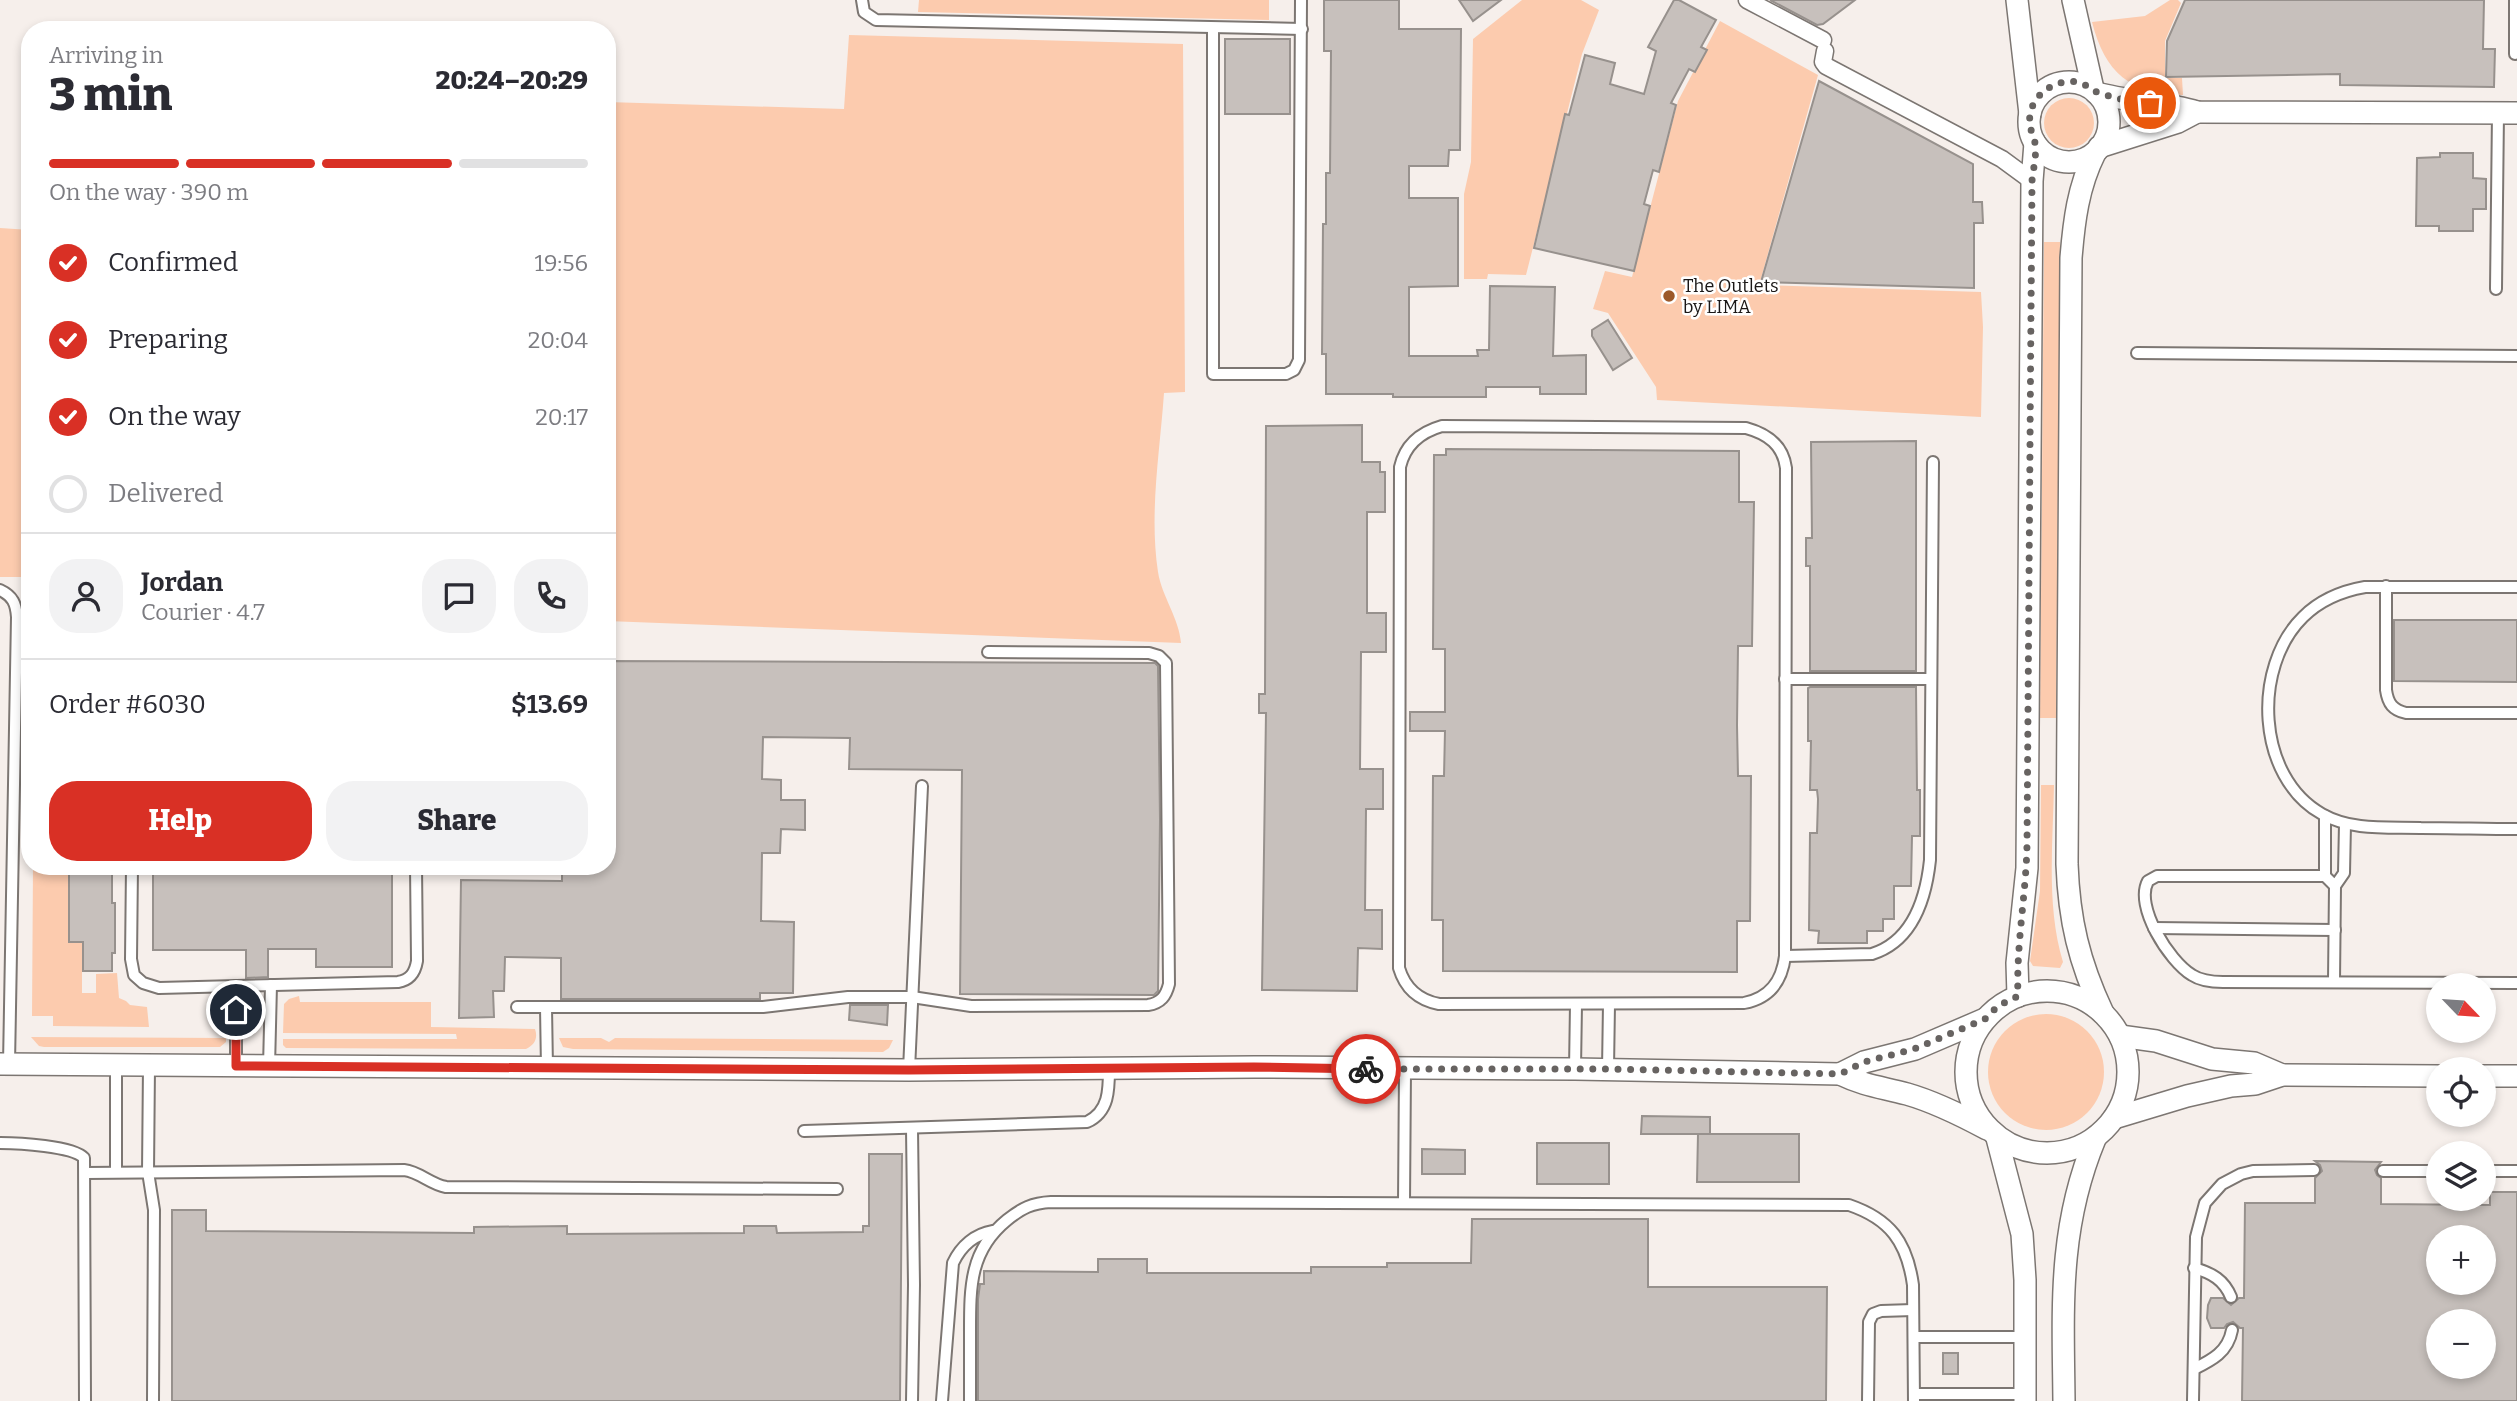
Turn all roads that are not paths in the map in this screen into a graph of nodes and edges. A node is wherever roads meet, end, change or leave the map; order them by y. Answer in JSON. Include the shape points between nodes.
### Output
{"nodes":[{"id":1,"x":862,"y":0,"type":"edge"},
{"id":2,"x":1301,"y":0,"type":"edge"},
{"id":3,"x":1747,"y":0,"type":"edge"},
{"id":4,"x":2017,"y":0,"type":"edge"},
{"id":5,"x":2073,"y":0,"type":"edge"},
{"id":6,"x":2515,"y":0,"type":"edge"},
{"id":7,"x":1213,"y":28,"type":"junction"},
{"id":8,"x":1302,"y":29,"type":"junction"},
{"id":9,"x":2515,"y":54,"type":"dead end"},
{"id":10,"x":2095,"y":91,"type":"junction"},
{"id":11,"x":2197,"y":112,"type":"junction"},
{"id":12,"x":2508,"y":113,"type":"edge"},
{"id":13,"x":2030,"y":114,"type":"junction"},
{"id":14,"x":2035,"y":144,"type":"junction"},
{"id":15,"x":2097,"y":150,"type":"junction"},
{"id":16,"x":2032,"y":181,"type":"junction"},
{"id":17,"x":2496,"y":289,"type":"dead end"},
{"id":18,"x":2137,"y":353,"type":"dead end"},
{"id":19,"x":2517,"y":356,"type":"edge"},
{"id":20,"x":1933,"y":462,"type":"dead end"},
{"id":21,"x":2386,"y":586,"type":"junction"},
{"id":22,"x":2517,"y":587,"type":"edge"},
{"id":23,"x":0,"y":590,"type":"edge"},
{"id":24,"x":988,"y":652,"type":"dead end"},
{"id":25,"x":1785,"y":679,"type":"junction"},
{"id":26,"x":1931,"y":679,"type":"junction"},
{"id":27,"x":2517,"y":713,"type":"edge"},
{"id":28,"x":922,"y":786,"type":"dead end"},
{"id":29,"x":2325,"y":816,"type":"junction"},
{"id":30,"x":2345,"y":824,"type":"junction"},
{"id":31,"x":2517,"y":830,"type":"edge"},
{"id":32,"x":132,"y":875,"type":"edge"},
{"id":33,"x":416,"y":875,"type":"edge"},
{"id":34,"x":2325,"y":876,"type":"junction"},
{"id":35,"x":2335,"y":886,"type":"junction"},
{"id":36,"x":2154,"y":928,"type":"junction"},
{"id":37,"x":2334,"y":930,"type":"junction"},
{"id":38,"x":1785,"y":956,"type":"junction"},
{"id":39,"x":5,"y":976,"type":"edge"},
{"id":40,"x":2334,"y":981,"type":"junction"},
{"id":41,"x":2517,"y":983,"type":"edge"},
{"id":42,"x":271,"y":985,"type":"junction"},
{"id":43,"x":236,"y":986,"type":"junction"},
{"id":44,"x":2018,"y":996,"type":"junction"},
{"id":45,"x":912,"y":997,"type":"junction"},
{"id":46,"x":1576,"y":1004,"type":"junction"},
{"id":47,"x":1609,"y":1004,"type":"junction"},
{"id":48,"x":517,"y":1007,"type":"dead end"},
{"id":49,"x":546,"y":1007,"type":"junction"},
{"id":50,"x":2103,"y":1013,"type":"junction"},
{"id":51,"x":1985,"y":1019,"type":"junction"},
{"id":52,"x":2120,"y":1036,"type":"junction"},
{"id":53,"x":4,"y":1064,"type":"edge"},
{"id":54,"x":116,"y":1065,"type":"junction"},
{"id":55,"x":149,"y":1066,"type":"junction"},
{"id":56,"x":236,"y":1066,"type":"junction"},
{"id":57,"x":269,"y":1067,"type":"junction"},
{"id":58,"x":547,"y":1068,"type":"junction"},
{"id":59,"x":1109,"y":1068,"type":"junction"},
{"id":60,"x":1405,"y":1069,"type":"junction"},
{"id":61,"x":1575,"y":1069,"type":"junction"},
{"id":62,"x":1608,"y":1069,"type":"junction"},
{"id":63,"x":909,"y":1070,"type":"junction"},
{"id":64,"x":1840,"y":1074,"type":"junction"},
{"id":65,"x":2282,"y":1075,"type":"junction"},
{"id":66,"x":2426,"y":1076,"type":"edge"},
{"id":67,"x":2496,"y":1076,"type":"edge"},
{"id":68,"x":2517,"y":1076,"type":"edge"},
{"id":69,"x":2114,"y":1118,"type":"junction"},
{"id":70,"x":912,"y":1129,"type":"junction"},
{"id":71,"x":804,"y":1130,"type":"dead end"},
{"id":72,"x":1992,"y":1133,"type":"junction"},
{"id":73,"x":2095,"y":1139,"type":"junction"},
{"id":74,"x":0,"y":1143,"type":"edge"},
{"id":75,"x":2314,"y":1170,"type":"dead end"},
{"id":76,"x":2383,"y":1171,"type":"dead end"},
{"id":77,"x":2426,"y":1171,"type":"edge"},
{"id":78,"x":2496,"y":1171,"type":"edge"},
{"id":79,"x":2517,"y":1171,"type":"edge"},
{"id":80,"x":116,"y":1172,"type":"junction"},
{"id":81,"x":148,"y":1172,"type":"junction"},
{"id":82,"x":86,"y":1173,"type":"junction"},
{"id":83,"x":837,"y":1189,"type":"dead end"},
{"id":84,"x":1404,"y":1203,"type":"junction"},
{"id":85,"x":993,"y":1231,"type":"junction"},
{"id":86,"x":2194,"y":1268,"type":"junction"},
{"id":87,"x":2231,"y":1297,"type":"dead end"},
{"id":88,"x":1913,"y":1310,"type":"junction"},
{"id":89,"x":2232,"y":1330,"type":"dead end"},
{"id":90,"x":1914,"y":1337,"type":"junction"},
{"id":91,"x":2025,"y":1337,"type":"junction"},
{"id":92,"x":2194,"y":1369,"type":"junction"},
{"id":93,"x":1914,"y":1397,"type":"edge"},
{"id":94,"x":2025,"y":1397,"type":"edge"},
{"id":95,"x":85,"y":1401,"type":"edge"},
{"id":96,"x":152,"y":1401,"type":"edge"},
{"id":97,"x":912,"y":1401,"type":"edge"},
{"id":98,"x":942,"y":1401,"type":"edge"},
{"id":99,"x":970,"y":1401,"type":"edge"},
{"id":100,"x":1868,"y":1401,"type":"edge"},
{"id":101,"x":2064,"y":1401,"type":"edge"},
{"id":102,"x":2193,"y":1401,"type":"edge"}],
"edges":[{"from":1,"to":7,"type":"lane","via":[[864,12],[876,20]]},
{"from":2,"to":8,"type":"lane"},
{"from":3,"to":16,"type":"street","via":[[1824,46],[1826,66],[2002,159]]},
{"from":4,"to":13,"type":"street"},
{"from":5,"to":10,"type":"street"},
{"from":6,"to":9,"type":"lane"},
{"from":7,"to":8,"type":"lane"},
{"from":7,"to":8,"type":"lane","via":[[1213,374],[1286,374],[1297,366]]},
{"from":10,"to":11,"type":"street","via":[[2125,101],[2175,105]]},
{"from":10,"to":13,"type":"street","via":[[2078,82],[2062,82],[2047,88]]},
{"from":10,"to":15,"type":"street","via":[[2105,103],[2110,121],[2106,139]]},
{"from":11,"to":12,"type":"street"},
{"from":11,"to":15,"type":"street"},
{"from":12,"to":17,"type":"lane"},
{"from":13,"to":14,"type":"street","via":[[2029,130]]},
{"from":14,"to":15,"type":"street","via":[[2047,156],[2063,162],[2080,161]]},
{"from":14,"to":16,"type":"street"},
{"from":15,"to":50,"type":"street","via":[[2075,210],[2071,258],[2067,864],[2075,940]]},
{"from":16,"to":44,"type":"street","via":[[2027,868]]},
{"from":18,"to":19,"type":"lane"},
{"from":20,"to":26,"type":"lane"},
{"from":21,"to":22,"type":"lane"},
{"from":21,"to":27,"type":"lane","via":[[2386,690],[2394,709],[2406,713]]},
{"from":21,"to":29,"type":"lane","via":[[2348,590],[2318,605],[2291,632],[2275,666],[2269,720],[2275,755],[2293,788]]},
{"from":23,"to":39,"type":"lane","via":[[14,601],[17,617]]},
{"from":24,"to":45,"type":"lane","via":[[1149,653],[1166,663],[1169,984],[1165,996],[1148,1005],[971,1006]]},
{"from":25,"to":26,"type":"lane"},
{"from":25,"to":38,"type":"lane"},
{"from":25,"to":46,"type":"lane","via":[[1786,468],[1781,449],[1766,436],[1746,428],[1442,426],[1424,433],[1405,452],[1400,467],[1399,968],[1405,984],[1431,1002]]},
{"from":26,"to":38,"type":"lane","via":[[1930,860],[1925,895],[1917,912],[1901,937],[1872,954]]},
{"from":28,"to":45,"type":"lane"},
{"from":29,"to":30,"type":"lane"},
{"from":29,"to":34,"type":"lane"},
{"from":30,"to":31,"type":"lane"},
{"from":30,"to":35,"type":"lane","via":[[2344,873]]},
{"from":32,"to":43,"type":"lane","via":[[131,968],[138,980],[159,988]]},
{"from":33,"to":42,"type":"lane","via":[[417,961],[408,979]]},
{"from":34,"to":35,"type":"lane"},
{"from":34,"to":36,"type":"lane","via":[[2157,876],[2143,892]]},
{"from":35,"to":37,"type":"lane"},
{"from":36,"to":37,"type":"lane"},
{"from":36,"to":40,"type":"lane","via":[[2179,965],[2202,979]]},
{"from":37,"to":40,"type":"lane"},
{"from":38,"to":47,"type":"lane","via":[[1776,985],[1755,1001]]},
{"from":39,"to":53,"type":"lane"},
{"from":40,"to":41,"type":"lane"},
{"from":42,"to":43,"type":"lane"},
{"from":42,"to":57,"type":"lane"},
{"from":43,"to":56,"type":"lane"},
{"from":44,"to":50,"type":"street","via":[[2049,990],[2080,997]]},
{"from":44,"to":51,"type":"street"},
{"from":45,"to":49,"type":"lane","via":[[837,998],[763,1007]]},
{"from":45,"to":63,"type":"lane"},
{"from":46,"to":47,"type":"lane"},
{"from":46,"to":61,"type":"lane"},
{"from":47,"to":62,"type":"lane"},
{"from":48,"to":49,"type":"lane"},
{"from":49,"to":58,"type":"lane"},
{"from":50,"to":52,"type":"street"},
{"from":51,"to":64,"type":"street"},
{"from":51,"to":72,"type":"street","via":[[1971,1041],[1965,1067],[1968,1094],[1978,1118]]},
{"from":52,"to":65,"type":"street","via":[[2156,1041],[2212,1059],[2254,1063]]},
{"from":52,"to":69,"type":"street","via":[[2128,1063],[2126,1092]]},
{"from":53,"to":54,"type":"street"},
{"from":54,"to":55,"type":"street"},
{"from":54,"to":80,"type":"lane"},
{"from":55,"to":56,"type":"street"},
{"from":55,"to":81,"type":"lane"},
{"from":56,"to":57,"type":"street"},
{"from":57,"to":58,"type":"street"},
{"from":58,"to":63,"type":"street"},
{"from":59,"to":60,"type":"street"},
{"from":59,"to":63,"type":"street"},
{"from":59,"to":70,"type":"lane","via":[[1105,1105],[1087,1122]]},
{"from":60,"to":61,"type":"street"},
{"from":60,"to":84,"type":"lane"},
{"from":61,"to":62,"type":"street"},
{"from":62,"to":64,"type":"street"},
{"from":64,"to":72,"type":"street","via":[[1863,1085],[1928,1101]]},
{"from":65,"to":66,"type":"street"},
{"from":65,"to":69,"type":"street"},
{"from":67,"to":68,"type":"street"},
{"from":69,"to":73,"type":"street"},
{"from":70,"to":71,"type":"lane"},
{"from":70,"to":97,"type":"lane"},
{"from":72,"to":73,"type":"street","via":[[2020,1150],[2045,1154],[2071,1151]]},
{"from":72,"to":91,"type":"street","via":[[2022,1234]]},
{"from":73,"to":101,"type":"street","via":[[2077,1189],[2065,1256]]},
{"from":74,"to":82,"type":"lane","via":[[79,1152]]},
{"from":75,"to":86,"type":"lane","via":[[2253,1171],[2222,1184],[2205,1203],[2199,1220]]},
{"from":76,"to":77,"type":"lane"},
{"from":78,"to":79,"type":"lane"},
{"from":80,"to":81,"type":"lane"},
{"from":80,"to":82,"type":"lane"},
{"from":81,"to":83,"type":"lane","via":[[404,1170],[446,1187]]},
{"from":81,"to":96,"type":"lane","via":[[154,1210]]},
{"from":82,"to":95,"type":"lane"},
{"from":84,"to":85,"type":"lane","via":[[1036,1203]]},
{"from":84,"to":88,"type":"lane","via":[[1849,1205],[1883,1221],[1900,1242],[1911,1269]]},
{"from":85,"to":98,"type":"lane","via":[[976,1236],[953,1263]]},
{"from":85,"to":99,"type":"lane","via":[[972,1280]]},
{"from":86,"to":87,"type":"lane","via":[[2220,1279]]},
{"from":86,"to":92,"type":"lane"},
{"from":88,"to":90,"type":"lane"},
{"from":88,"to":100,"type":"lane","via":[[1881,1311],[1868,1322]]},
{"from":89,"to":92,"type":"lane","via":[[2223,1351]]},
{"from":90,"to":91,"type":"lane"},
{"from":90,"to":93,"type":"lane"},
{"from":91,"to":94,"type":"street"},
{"from":92,"to":102,"type":"lane"},
{"from":93,"to":94,"type":"lane"}]}
